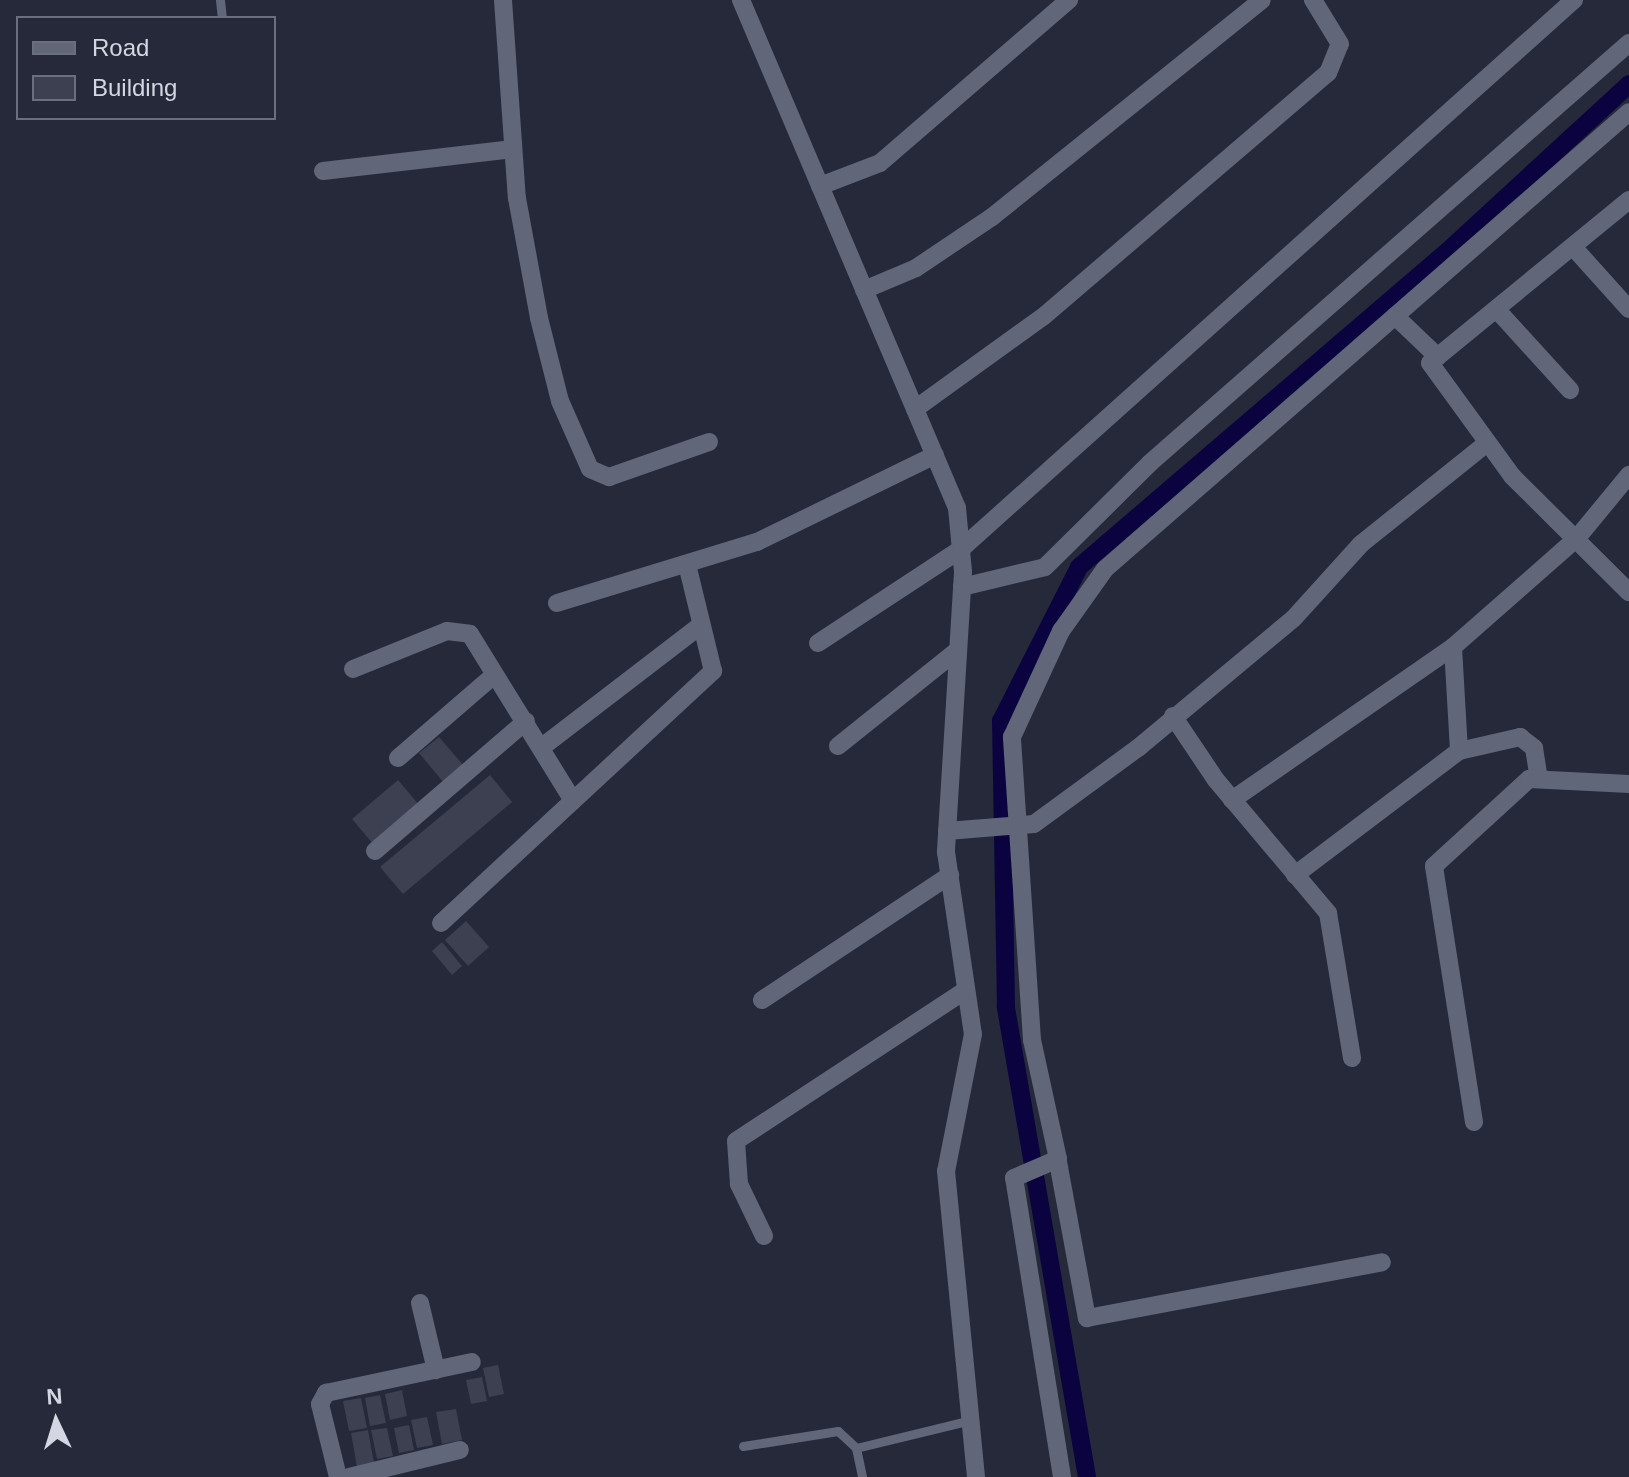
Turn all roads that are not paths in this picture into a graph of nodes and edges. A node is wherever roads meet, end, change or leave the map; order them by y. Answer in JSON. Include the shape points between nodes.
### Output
{"nodes":[{"id":1,"x":503,"y":0,"type":"edge"},
{"id":2,"x":741,"y":0,"type":"edge"},
{"id":3,"x":1069,"y":0,"type":"edge"},
{"id":4,"x":1262,"y":0,"type":"edge"},
{"id":5,"x":1313,"y":0,"type":"edge"},
{"id":6,"x":1574,"y":0,"type":"edge"},
{"id":7,"x":1629,"y":43,"type":"edge"},
{"id":8,"x":1629,"y":112,"type":"edge"},
{"id":9,"x":512,"y":149,"type":"junction"},
{"id":10,"x":323,"y":171,"type":"dead end"},
{"id":11,"x":820,"y":186,"type":"junction"},
{"id":12,"x":1629,"y":200,"type":"edge"},
{"id":13,"x":1574,"y":248,"type":"junction"},
{"id":14,"x":864,"y":290,"type":"junction"},
{"id":15,"x":1629,"y":309,"type":"edge"},
{"id":16,"x":1498,"y":311,"type":"junction"},
{"id":17,"x":1395,"y":316,"type":"junction"},
{"id":18,"x":1438,"y":357,"type":"junction"},
{"id":19,"x":1570,"y":390,"type":"dead end"},
{"id":20,"x":915,"y":409,"type":"junction"},
{"id":21,"x":709,"y":442,"type":"dead end"},
{"id":22,"x":1487,"y":443,"type":"junction"},
{"id":23,"x":935,"y":455,"type":"junction"},
{"id":24,"x":1629,"y":475,"type":"edge"},
{"id":25,"x":1577,"y":538,"type":"junction"},
{"id":26,"x":961,"y":549,"type":"junction"},
{"id":27,"x":687,"y":564,"type":"junction"},
{"id":28,"x":962,"y":587,"type":"junction"},
{"id":29,"x":1629,"y":592,"type":"edge"},
{"id":30,"x":557,"y":603,"type":"dead end"},
{"id":31,"x":701,"y":625,"type":"junction"},
{"id":32,"x":818,"y":643,"type":"dead end"},
{"id":33,"x":1453,"y":647,"type":"junction"},
{"id":34,"x":958,"y":650,"type":"junction"},
{"id":35,"x":353,"y":669,"type":"dead end"},
{"id":36,"x":492,"y":677,"type":"junction"},
{"id":37,"x":1173,"y":716,"type":"junction"},
{"id":38,"x":526,"y":721,"type":"junction"},
{"id":39,"x":838,"y":746,"type":"dead end"},
{"id":40,"x":542,"y":747,"type":"junction"},
{"id":41,"x":1459,"y":751,"type":"junction"},
{"id":42,"x":398,"y":758,"type":"dead end"},
{"id":43,"x":1539,"y":779,"type":"junction"},
{"id":44,"x":1629,"y":784,"type":"edge"},
{"id":45,"x":1232,"y":800,"type":"junction"},
{"id":46,"x":573,"y":801,"type":"junction"},
{"id":47,"x":947,"y":831,"type":"junction"},
{"id":48,"x":1006,"y":831,"type":"junction"},
{"id":49,"x":375,"y":851,"type":"dead end"},
{"id":50,"x":950,"y":875,"type":"junction"},
{"id":51,"x":1295,"y":875,"type":"junction"},
{"id":52,"x":441,"y":923,"type":"dead end"},
{"id":53,"x":966,"y":990,"type":"junction"},
{"id":54,"x":762,"y":1000,"type":"dead end"},
{"id":55,"x":1352,"y":1058,"type":"dead end"},
{"id":56,"x":1474,"y":1122,"type":"dead end"},
{"id":57,"x":1050,"y":1165,"type":"junction"},
{"id":58,"x":764,"y":1236,"type":"dead end"},
{"id":59,"x":1382,"y":1262,"type":"dead end"},
{"id":60,"x":420,"y":1303,"type":"dead end"},
{"id":61,"x":472,"y":1362,"type":"dead end"},
{"id":62,"x":436,"y":1370,"type":"junction"},
{"id":63,"x":971,"y":1420,"type":"junction"},
{"id":64,"x":743,"y":1446,"type":"dead end"},
{"id":65,"x":856,"y":1448,"type":"junction"},
{"id":66,"x":460,"y":1450,"type":"dead end"},
{"id":67,"x":338,"y":1477,"type":"edge"},
{"id":68,"x":349,"y":1477,"type":"edge"},
{"id":69,"x":862,"y":1477,"type":"edge"},
{"id":70,"x":976,"y":1477,"type":"edge"},
{"id":71,"x":1062,"y":1477,"type":"edge"}],
"edges":[{"from":1,"to":9,"type":"street"},
{"from":2,"to":11,"type":"street"},
{"from":3,"to":11,"type":"street","via":[[880,163]]},
{"from":4,"to":14,"type":"street","via":[[992,217],[916,268]]},
{"from":5,"to":20,"type":"street","via":[[1340,44],[1328,73],[1044,316]]},
{"from":6,"to":26,"type":"street"},
{"from":7,"to":28,"type":"street","via":[[1150,463],[1045,567]]},
{"from":8,"to":17,"type":"street"},
{"from":9,"to":10,"type":"street"},
{"from":9,"to":21,"type":"street","via":[[539,318],[560,401],[590,469],[609,477]]},
{"from":11,"to":14,"type":"street"},
{"from":12,"to":13,"type":"street"},
{"from":13,"to":15,"type":"street"},
{"from":13,"to":16,"type":"street"},
{"from":14,"to":20,"type":"street"},
{"from":16,"to":18,"type":"street"},
{"from":16,"to":19,"type":"street"},
{"from":17,"to":18,"type":"street"},
{"from":17,"to":48,"type":"street","via":[[1105,569],[1061,631],[1012,737]]},
{"from":18,"to":22,"type":"street","via":[[1430,363]]},
{"from":20,"to":23,"type":"street"},
{"from":22,"to":25,"type":"street"},
{"from":22,"to":37,"type":"street","via":[[1361,544],[1294,618]]},
{"from":23,"to":26,"type":"street","via":[[957,508]]},
{"from":23,"to":27,"type":"street","via":[[757,542]]},
{"from":24,"to":25,"type":"street"},
{"from":25,"to":29,"type":"street"},
{"from":25,"to":33,"type":"street"},
{"from":26,"to":28,"type":"street"},
{"from":26,"to":32,"type":"street"},
{"from":27,"to":30,"type":"street"},
{"from":27,"to":31,"type":"street"},
{"from":28,"to":34,"type":"street"},
{"from":31,"to":40,"type":"street"},
{"from":31,"to":46,"type":"street","via":[[713,671]]},
{"from":33,"to":41,"type":"street"},
{"from":33,"to":45,"type":"street"},
{"from":34,"to":39,"type":"street"},
{"from":34,"to":47,"type":"street"},
{"from":35,"to":36,"type":"street","via":[[459,629],[470,634]]},
{"from":36,"to":38,"type":"street"},
{"from":36,"to":42,"type":"street"},
{"from":37,"to":45,"type":"street"},
{"from":37,"to":48,"type":"street"},
{"from":38,"to":40,"type":"street"},
{"from":38,"to":49,"type":"street"},
{"from":40,"to":46,"type":"street"},
{"from":41,"to":43,"type":"street","via":[[1520,737],[1534,748]]},
{"from":41,"to":51,"type":"street"},
{"from":43,"to":44,"type":"street"},
{"from":43,"to":56,"type":"street","via":[[1529,779],[1434,866]]},
{"from":45,"to":51,"type":"street"},
{"from":46,"to":52,"type":"street"},
{"from":47,"to":48,"type":"street"},
{"from":47,"to":50,"type":"street"},
{"from":48,"to":57,"type":"street"},
{"from":50,"to":53,"type":"street"},
{"from":50,"to":54,"type":"street"},
{"from":51,"to":55,"type":"street","via":[[1328,913]]},
{"from":53,"to":58,"type":"street","via":[[736,1141],[739,1184]]},
{"from":53,"to":63,"type":"street","via":[[973,1034],[946,1171]]},
{"from":57,"to":59,"type":"street","via":[[1087,1318]]},
{"from":57,"to":71,"type":"street","via":[[1024,1169],[1014,1178]]},
{"from":60,"to":62,"type":"street"},
{"from":61,"to":62,"type":"street"},
{"from":62,"to":67,"type":"street","via":[[321,1398]]},
{"from":63,"to":65,"type":"lane"},
{"from":63,"to":70,"type":"street"},
{"from":64,"to":65,"type":"lane","via":[[838,1431]]},
{"from":65,"to":69,"type":"lane"},
{"from":66,"to":68,"type":"street"}]}
